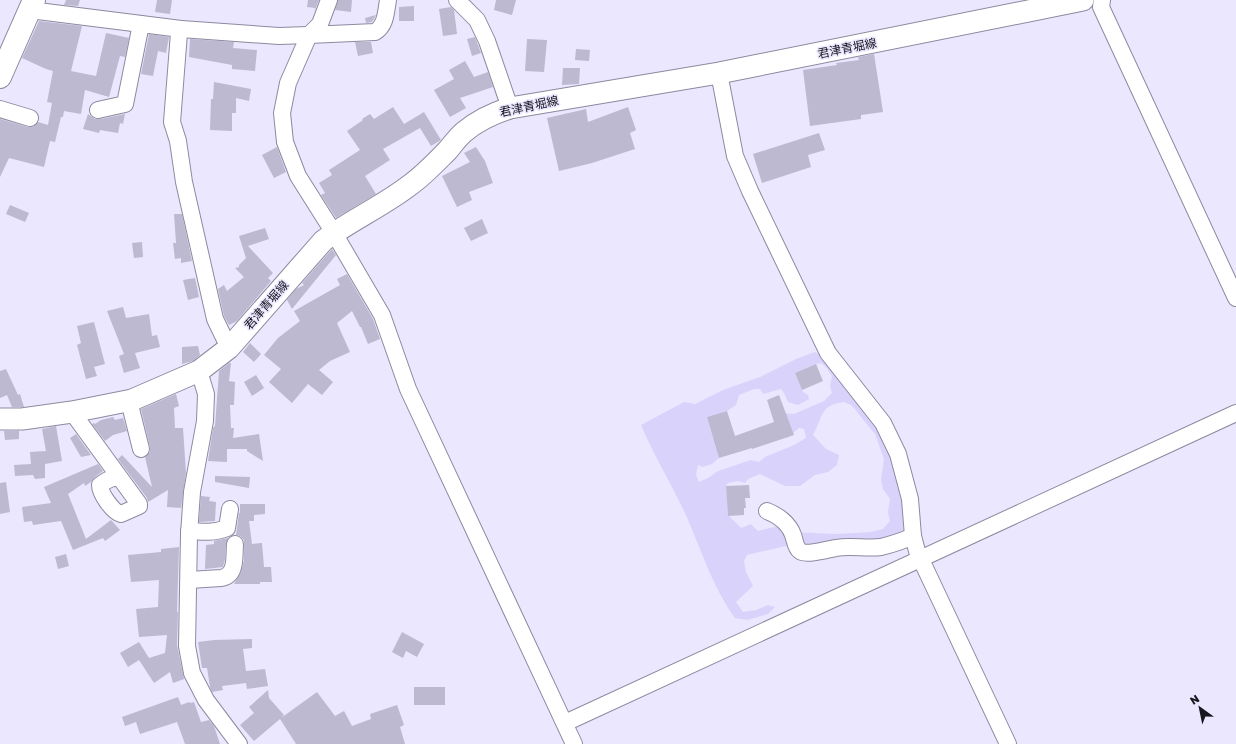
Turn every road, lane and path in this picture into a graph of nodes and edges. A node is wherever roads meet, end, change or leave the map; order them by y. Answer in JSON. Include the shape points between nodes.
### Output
{"nodes":[{"id":1,"x":329,"y":0,"type":"edge"},
{"id":2,"x":388,"y":0,"type":"edge"},
{"id":3,"x":457,"y":0,"type":"edge"},
{"id":4,"x":1083,"y":0,"type":"edge"},
{"id":5,"x":1102,"y":0,"type":"edge"},
{"id":6,"x":32,"y":5,"type":"edge"},
{"id":7,"x":141,"y":24,"type":"junction"},
{"id":8,"x":181,"y":29,"type":"junction"},
{"id":9,"x":309,"y":35,"type":"junction"},
{"id":10,"x":719,"y":73,"type":"junction"},
{"id":11,"x":0,"y":77,"type":"edge"},
{"id":12,"x":510,"y":108,"type":"junction"},
{"id":13,"x":0,"y":109,"type":"edge"},
{"id":14,"x":98,"y":110,"type":"dead end"},
{"id":15,"x":30,"y":118,"type":"dead end"},
{"id":16,"x":334,"y":233,"type":"junction"},
{"id":17,"x":1236,"y":298,"type":"edge"},
{"id":18,"x":229,"y":348,"type":"junction"},
{"id":19,"x":199,"y":371,"type":"junction"},
{"id":20,"x":130,"y":401,"type":"junction"},
{"id":21,"x":72,"y":412,"type":"junction"},
{"id":22,"x":1236,"y":413,"type":"edge"},
{"id":23,"x":0,"y":419,"type":"edge"},
{"id":24,"x":135,"y":444,"type":"dead end"},
{"id":25,"x":120,"y":478,"type":"dead end"},
{"id":26,"x":230,"y":508,"type":"dead end"},
{"id":27,"x":767,"y":511,"type":"dead end"},
{"id":28,"x":189,"y":531,"type":"junction"},
{"id":29,"x":913,"y":536,"type":"junction"},
{"id":30,"x":235,"y":544,"type":"dead end"},
{"id":31,"x":921,"y":560,"type":"junction"},
{"id":32,"x":189,"y":580,"type":"junction"},
{"id":33,"x":565,"y":723,"type":"junction"},
{"id":34,"x":239,"y":744,"type":"edge"},
{"id":35,"x":574,"y":744,"type":"edge"},
{"id":36,"x":1008,"y":744,"type":"edge"}],
"edges":[{"from":1,"to":9,"type":"street","via":[[320,24]]},
{"from":2,"to":9,"type":"street","via":[[383,25],[374,32]]},
{"from":3,"to":12,"type":"street","via":[[477,20],[484,34]]},
{"from":4,"to":10,"type":"main road","name":"君津青堀線"},
{"from":5,"to":17,"type":"street","via":[[1101,7]]},
{"from":6,"to":7,"type":"street"},
{"from":6,"to":11,"type":"highway"},
{"from":7,"to":8,"type":"street"},
{"from":7,"to":14,"type":"street","via":[[125,104]]},
{"from":8,"to":9,"type":"street","via":[[279,36]]},
{"from":8,"to":18,"type":"street","via":[[172,122],[215,319]]},
{"from":9,"to":16,"type":"street","via":[[288,83],[282,113],[284,135],[298,176]]},
{"from":10,"to":12,"type":"main road","name":"君津青堀線"},
{"from":10,"to":29,"type":"street","via":[[736,156],[750,191],[828,354],[883,423],[898,454],[910,499]]},
{"from":12,"to":16,"type":"main road","name":"君津青堀線","via":[[476,123],[411,185]]},
{"from":13,"to":15,"type":"street"},
{"from":16,"to":18,"type":"main road","name":"君津青堀線","via":[[323,241]]},
{"from":16,"to":33,"type":"street","via":[[382,315],[408,389]]},
{"from":18,"to":19,"type":"main road","name":"君津青堀線"},
{"from":19,"to":20,"type":"main road","name":"君津青堀線"},
{"from":19,"to":28,"type":"street","via":[[206,394],[205,421],[192,492]]},
{"from":20,"to":21,"type":"main road","name":"君津青堀線"},
{"from":20,"to":24,"type":"street"},
{"from":21,"to":23,"type":"main road","name":"君津青堀線"},
{"from":21,"to":25,"type":"street"},
{"from":22,"to":31,"type":"street"},
{"from":26,"to":28,"type":"street","via":[[227,528],[220,531]]},
{"from":27,"to":29,"type":"street","via":[[788,526],[793,534],[794,543],[799,551],[803,552],[880,547]]},
{"from":28,"to":32,"type":"street"},
{"from":29,"to":31,"type":"street"},
{"from":30,"to":32,"type":"street","via":[[233,570],[230,574],[226,577]]},
{"from":31,"to":33,"type":"street"},
{"from":31,"to":36,"type":"street"},
{"from":32,"to":34,"type":"street","via":[[187,646],[192,673],[206,700]]},
{"from":33,"to":35,"type":"street"}]}
